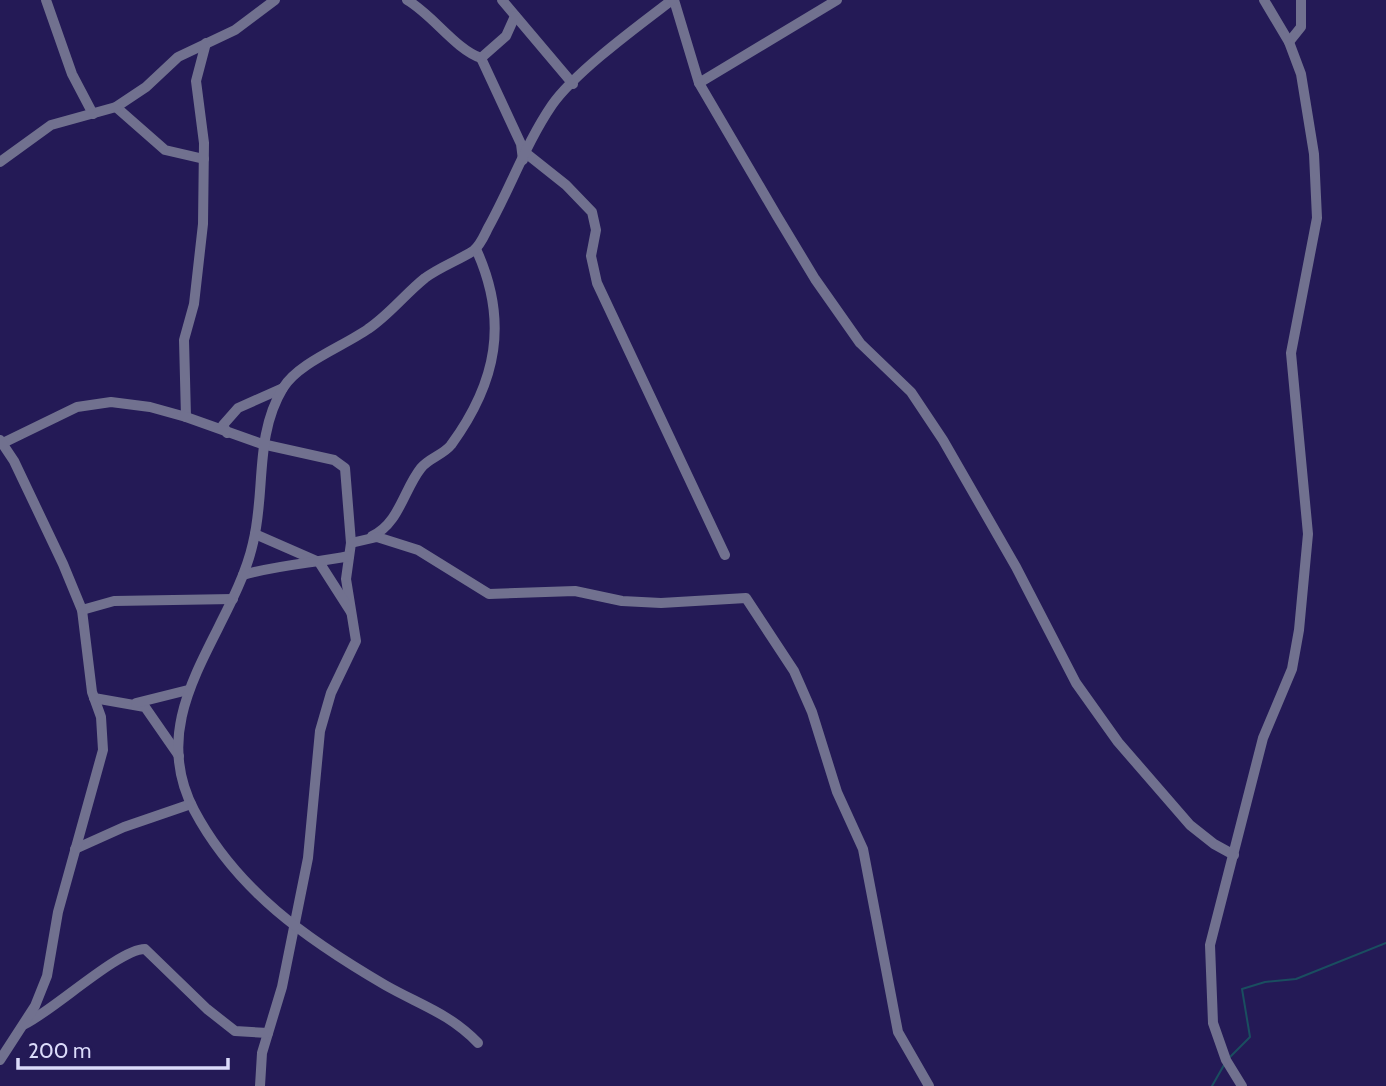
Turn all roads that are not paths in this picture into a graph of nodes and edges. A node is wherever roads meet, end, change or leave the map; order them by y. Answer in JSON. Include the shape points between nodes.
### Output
{"nodes":[{"id":1,"x":46,"y":0,"type":"edge"},
{"id":2,"x":275,"y":0,"type":"edge"},
{"id":3,"x":407,"y":0,"type":"edge"},
{"id":4,"x":502,"y":0,"type":"edge"},
{"id":5,"x":673,"y":0,"type":"edge"},
{"id":6,"x":837,"y":0,"type":"edge"},
{"id":7,"x":1264,"y":0,"type":"edge"},
{"id":8,"x":1301,"y":0,"type":"edge"},
{"id":9,"x":515,"y":16,"type":"junction"},
{"id":10,"x":1289,"y":42,"type":"junction"},
{"id":11,"x":206,"y":43,"type":"junction"},
{"id":12,"x":481,"y":58,"type":"junction"},
{"id":13,"x":699,"y":83,"type":"junction"},
{"id":14,"x":573,"y":84,"type":"junction"},
{"id":15,"x":116,"y":107,"type":"junction"},
{"id":16,"x":93,"y":114,"type":"junction"},
{"id":17,"x":525,"y":157,"type":"junction"},
{"id":18,"x":204,"y":159,"type":"junction"},
{"id":19,"x":0,"y":162,"type":"edge"},
{"id":20,"x":476,"y":249,"type":"junction"},
{"id":21,"x":283,"y":388,"type":"junction"},
{"id":22,"x":186,"y":417,"type":"junction"},
{"id":23,"x":227,"y":433,"type":"junction"},
{"id":24,"x":2,"y":441,"type":"edge"},
{"id":25,"x":262,"y":444,"type":"junction"},
{"id":26,"x":255,"y":534,"type":"junction"},
{"id":27,"x":368,"y":537,"type":"junction"},
{"id":28,"x":351,"y":543,"type":"junction"},
{"id":29,"x":725,"y":555,"type":"dead end"},
{"id":30,"x":349,"y":556,"type":"junction"},
{"id":31,"x":320,"y":562,"type":"junction"},
{"id":32,"x":243,"y":576,"type":"junction"},
{"id":33,"x":233,"y":599,"type":"junction"},
{"id":34,"x":82,"y":610,"type":"junction"},
{"id":35,"x":354,"y":615,"type":"junction"},
{"id":36,"x":188,"y":690,"type":"junction"},
{"id":37,"x":94,"y":698,"type":"junction"},
{"id":38,"x":135,"y":703,"type":"junction"},
{"id":39,"x":180,"y":757,"type":"junction"},
{"id":40,"x":191,"y":804,"type":"junction"},
{"id":41,"x":75,"y":849,"type":"junction"},
{"id":42,"x":1234,"y":855,"type":"junction"},
{"id":43,"x":293,"y":927,"type":"junction"},
{"id":44,"x":24,"y":1024,"type":"junction"},
{"id":45,"x":268,"y":1032,"type":"junction"},
{"id":46,"x":478,"y":1043,"type":"dead end"},
{"id":47,"x":0,"y":1060,"type":"edge"},
{"id":48,"x":260,"y":1086,"type":"edge"},
{"id":49,"x":929,"y":1086,"type":"edge"},
{"id":50,"x":1242,"y":1086,"type":"edge"}],
"edges":[{"from":1,"to":16,"type":"street","via":[[72,74]]},
{"from":2,"to":11,"type":"street","via":[[235,30]]},
{"from":3,"to":12,"type":"street"},
{"from":4,"to":9,"type":"street"},
{"from":5,"to":13,"type":"street"},
{"from":5,"to":14,"type":"street"},
{"from":6,"to":13,"type":"street"},
{"from":7,"to":10,"type":"street"},
{"from":8,"to":10,"type":"street","via":[[1301,27]]},
{"from":9,"to":12,"type":"street","via":[[506,36]]},
{"from":9,"to":14,"type":"street"},
{"from":10,"to":42,"type":"street","via":[[1310,115],[1317,187],[1317,218],[1291,353],[1308,534],[1292,670],[1263,738]]},
{"from":11,"to":15,"type":"street","via":[[178,57]]},
{"from":11,"to":18,"type":"street","via":[[196,89]]},
{"from":12,"to":17,"type":"street"},
{"from":13,"to":42,"type":"street","via":[[815,279],[860,344],[911,392],[943,440],[1076,683],[1118,741],[1190,825]]},
{"from":14,"to":17,"type":"street","via":[[551,107]]},
{"from":15,"to":16,"type":"street"},
{"from":15,"to":18,"type":"street","via":[[165,150]]},
{"from":16,"to":19,"type":"street","via":[[51,125]]},
{"from":17,"to":20,"type":"street"},
{"from":17,"to":29,"type":"street","via":[[566,185],[594,215],[591,256],[597,283]]},
{"from":18,"to":22,"type":"street","via":[[200,270],[184,340]]},
{"from":20,"to":21,"type":"street","via":[[441,267],[370,328],[303,369]]},
{"from":20,"to":27,"type":"street","via":[[495,303],[487,376],[450,446],[421,467],[385,529]]},
{"from":21,"to":23,"type":"street","via":[[232,413],[223,425]]},
{"from":21,"to":25,"type":"street"},
{"from":22,"to":23,"type":"street"},
{"from":22,"to":24,"type":"street","via":[[128,404],[87,404]]},
{"from":23,"to":25,"type":"street"},
{"from":24,"to":34,"type":"street"},
{"from":25,"to":26,"type":"street"},
{"from":25,"to":28,"type":"street","via":[[344,466]]},
{"from":26,"to":31,"type":"street"},
{"from":26,"to":32,"type":"street"},
{"from":27,"to":28,"type":"street"},
{"from":27,"to":49,"type":"street","via":[[418,550],[489,594],[575,591],[661,603],[746,598],[794,671],[812,712],[837,792],[863,849],[898,1032]]},
{"from":28,"to":30,"type":"street"},
{"from":30,"to":31,"type":"street"},
{"from":30,"to":35,"type":"street","via":[[346,579]]},
{"from":31,"to":32,"type":"street"},
{"from":31,"to":35,"type":"street"},
{"from":32,"to":33,"type":"street"},
{"from":33,"to":34,"type":"street","via":[[114,601]]},
{"from":33,"to":36,"type":"street"},
{"from":34,"to":37,"type":"street"},
{"from":35,"to":43,"type":"street","via":[[355,644],[331,693],[320,731],[308,858]]},
{"from":36,"to":38,"type":"street"},
{"from":36,"to":39,"type":"street"},
{"from":37,"to":38,"type":"street"},
{"from":37,"to":41,"type":"street","via":[[101,717],[102,761]]},
{"from":38,"to":39,"type":"street","via":[[145,707]]},
{"from":39,"to":40,"type":"street"},
{"from":40,"to":41,"type":"street"},
{"from":40,"to":43,"type":"street","via":[[225,857]]},
{"from":41,"to":44,"type":"street","via":[[47,976]]},
{"from":42,"to":50,"type":"street","via":[[1210,945],[1210,999],[1220,1044]]},
{"from":43,"to":45,"type":"street"},
{"from":43,"to":46,"type":"street","via":[[389,987],[437,1010]]},
{"from":44,"to":45,"type":"street","via":[[119,960],[145,950],[235,1031]]},
{"from":44,"to":47,"type":"street"},
{"from":45,"to":48,"type":"street"}]}
